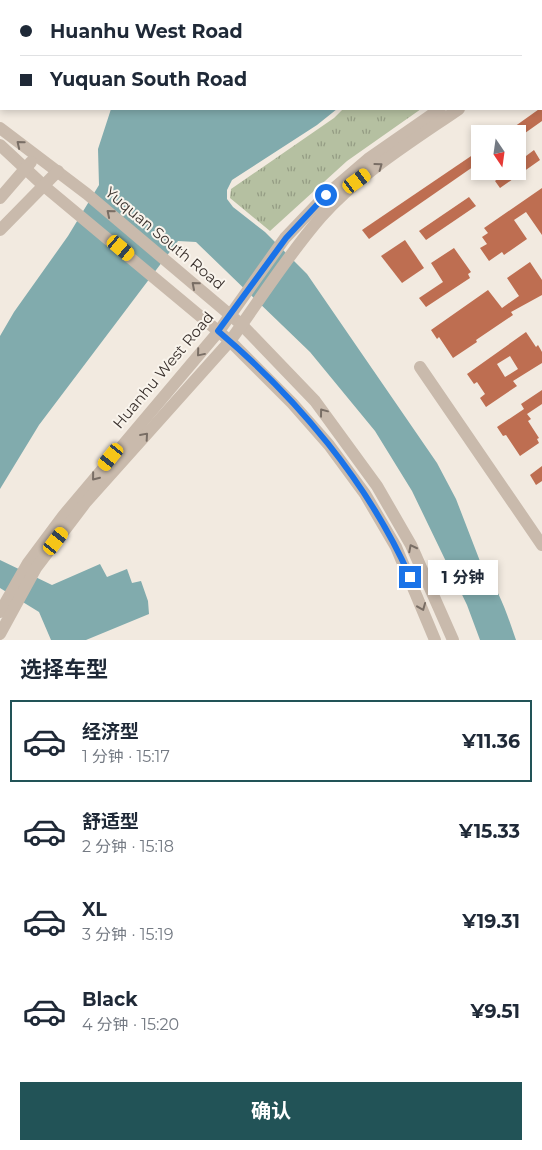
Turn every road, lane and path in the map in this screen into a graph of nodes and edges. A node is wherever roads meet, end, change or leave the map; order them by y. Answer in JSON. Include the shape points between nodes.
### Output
{"nodes":[{"id":1,"x":439,"y":110,"type":"edge"},
{"id":2,"x":458,"y":110,"type":"edge"},
{"id":3,"x":0,"y":128,"type":"edge"},
{"id":4,"x":0,"y":145,"type":"edge"},
{"id":5,"x":35,"y":156,"type":"junction"},
{"id":6,"x":27,"y":168,"type":"junction"},
{"id":7,"x":58,"y":171,"type":"junction"},
{"id":8,"x":44,"y":186,"type":"junction"},
{"id":9,"x":0,"y":198,"type":"edge"},
{"id":10,"x":0,"y":230,"type":"edge"},
{"id":11,"x":244,"y":307,"type":"junction"},
{"id":12,"x":229,"y":315,"type":"junction"},
{"id":13,"x":242,"y":325,"type":"junction"},
{"id":14,"x":218,"y":331,"type":"junction"},
{"id":15,"x":230,"y":341,"type":"junction"},
{"id":16,"x":420,"y":367,"type":"dead end"},
{"id":17,"x":542,"y":545,"type":"edge"},
{"id":18,"x":32,"y":566,"type":"junction"},
{"id":19,"x":15,"y":594,"type":"junction"},
{"id":20,"x":0,"y":612,"type":"edge"},
{"id":21,"x":0,"y":634,"type":"edge"},
{"id":22,"x":435,"y":640,"type":"edge"},
{"id":23,"x":453,"y":640,"type":"edge"}],
"edges":[{"from":1,"to":11,"type":"street","name":"Huanhu West Road","via":[[361,165],[326,195],[286,238]]},
{"from":11,"to":2,"type":"street","name":"Huanhu West Road","one_way":true,"via":[[321,217],[357,181]]},
{"from":5,"to":3,"type":"street","name":"Yuquan South Road","one_way":true},
{"from":4,"to":6,"type":"street"},
{"from":5,"to":6,"type":"street"},
{"from":5,"to":7,"type":"street","name":"Yuquan South Road"},
{"from":6,"to":8,"type":"street"},
{"from":6,"to":9,"type":"street"},
{"from":7,"to":8,"type":"street"},
{"from":12,"to":7,"type":"street","name":"Yuquan South Road","one_way":true},
{"from":8,"to":10,"type":"street"},
{"from":8,"to":14,"type":"street"},
{"from":11,"to":12,"type":"street","name":"Huanhu West Road"},
{"from":11,"to":13,"type":"street","name":"Huanhu West Road"},
{"from":12,"to":13,"type":"street","name":"Yuquan South Road"},
{"from":12,"to":14,"type":"street","name":"Huanhu West Road"},
{"from":13,"to":15,"type":"street","name":"Huanhu West Road"},
{"from":23,"to":13,"type":"street","name":"Yuquan South Road","one_way":true,"via":[[411,545],[377,486],[315,401]]},
{"from":14,"to":15,"type":"street"},
{"from":14,"to":18,"type":"street","name":"Huanhu West Road","one_way":true,"via":[[69,508]]},
{"from":18,"to":15,"type":"street","name":"Huanhu West Road","one_way":true},
{"from":15,"to":22,"type":"street","one_way":true,"via":[[292,403],[329,445],[365,494],[396,548]]},
{"from":16,"to":17,"type":"street"},
{"from":18,"to":19,"type":"street","name":"Huanhu West Road"},
{"from":19,"to":20,"type":"street","name":"Huanhu West Road"},
{"from":19,"to":21,"type":"street","name":"Huanhu West Road"}]}
